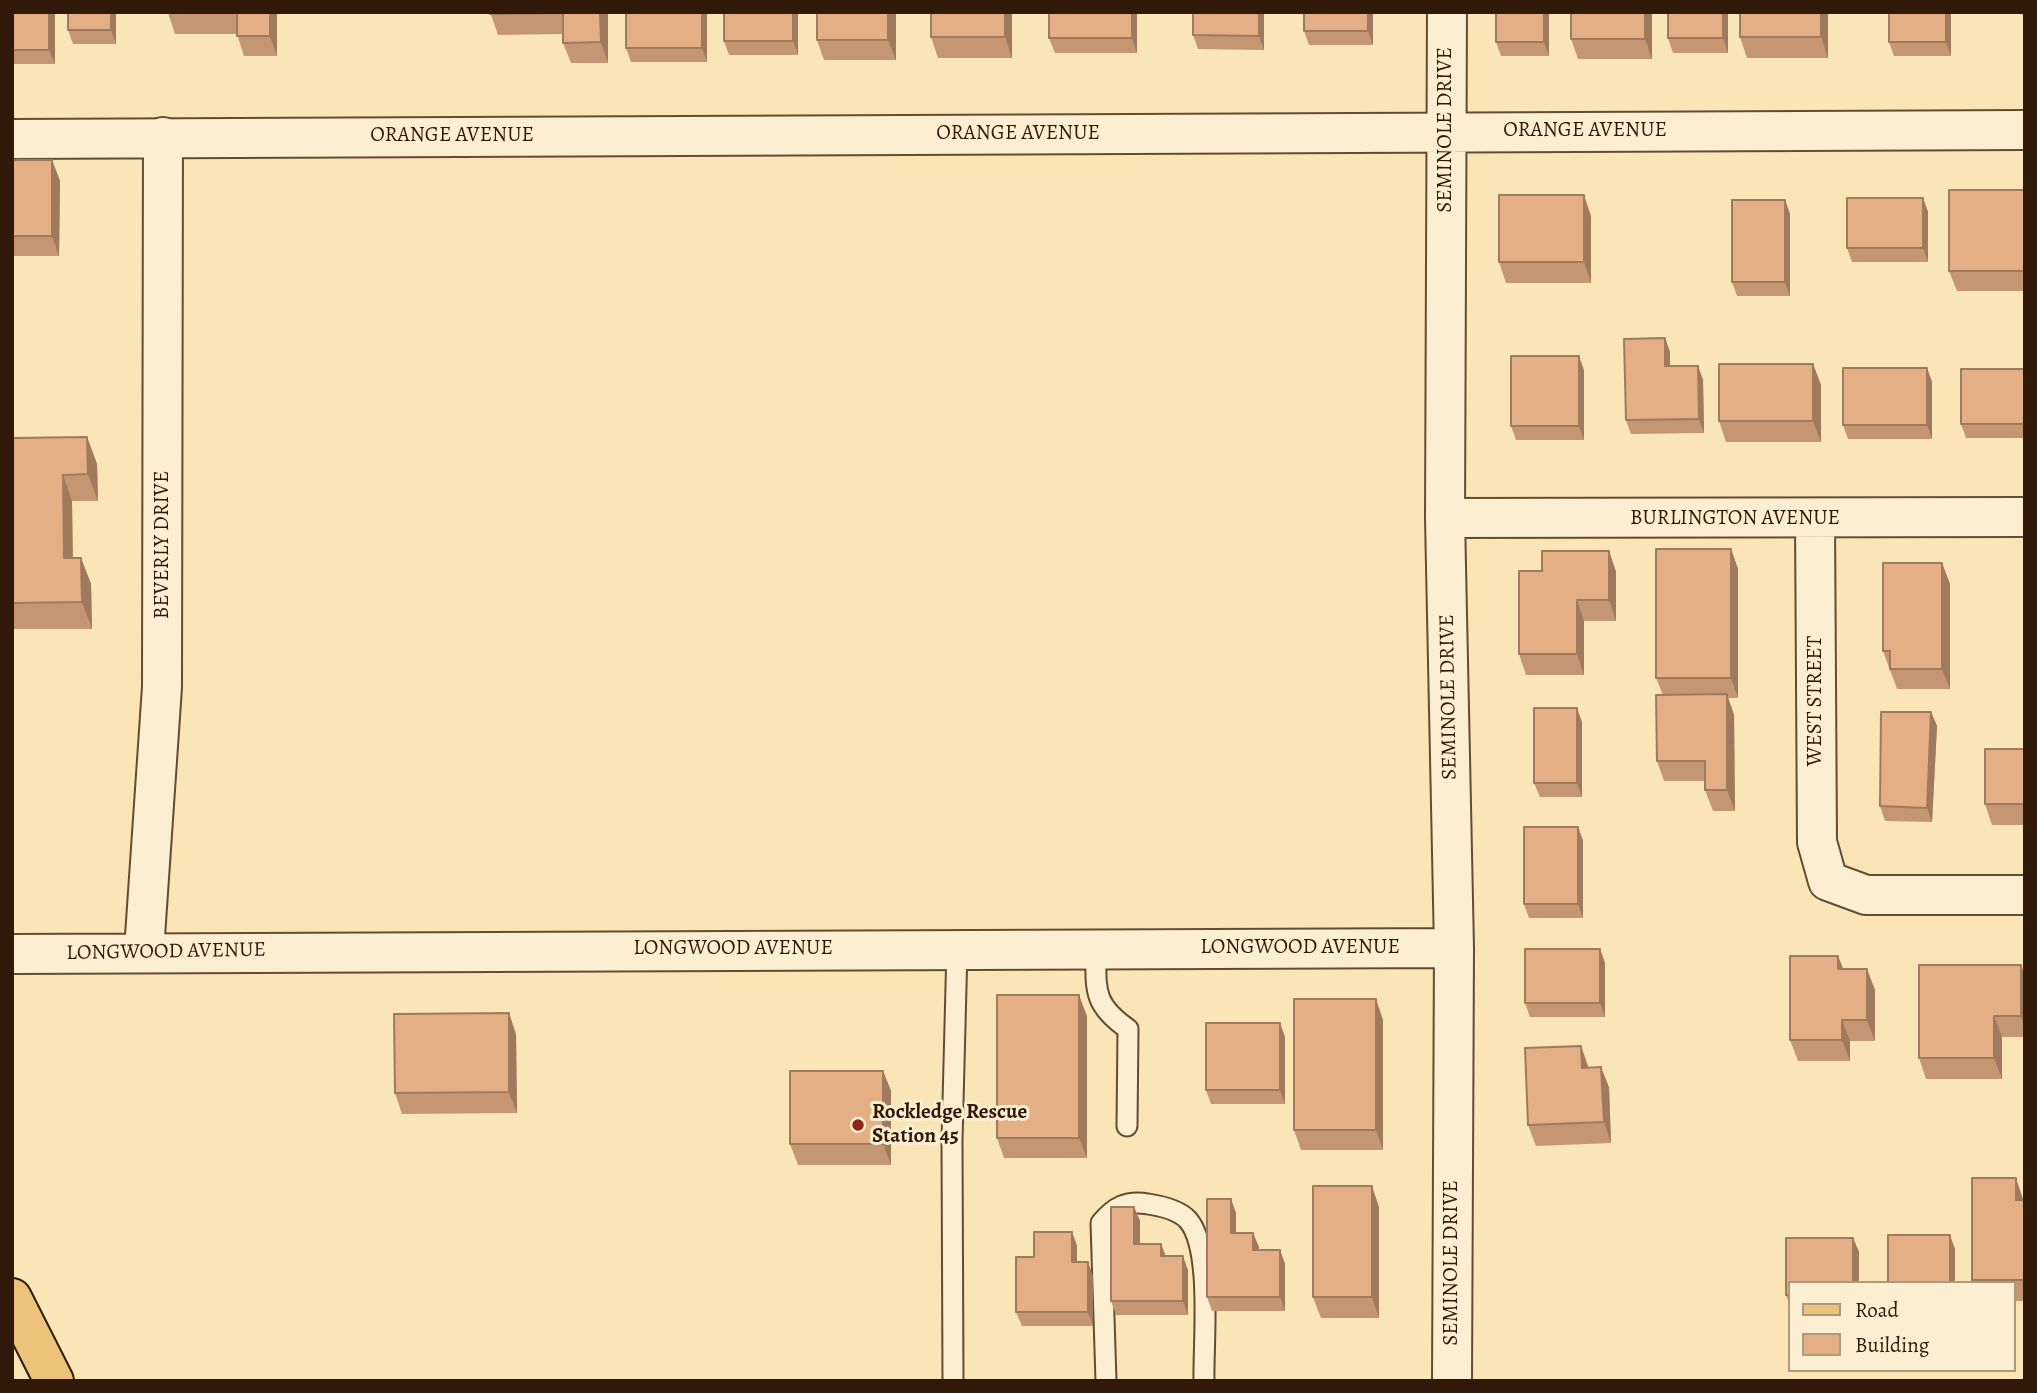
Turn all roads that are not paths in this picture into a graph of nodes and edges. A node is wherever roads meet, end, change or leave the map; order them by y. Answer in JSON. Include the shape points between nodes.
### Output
{"nodes":[{"id":1,"x":1447,"y":12,"type":"edge"},
{"id":2,"x":2025,"y":130,"type":"edge"},
{"id":3,"x":1446,"y":132,"type":"junction"},
{"id":4,"x":163,"y":137,"type":"junction"},
{"id":5,"x":12,"y":139,"type":"edge"},
{"id":6,"x":2025,"y":517,"type":"edge"},
{"id":7,"x":1445,"y":518,"type":"junction"},
{"id":8,"x":1815,"y":520,"type":"junction"},
{"id":9,"x":2025,"y":895,"type":"edge"},
{"id":10,"x":957,"y":948,"type":"junction"},
{"id":11,"x":1096,"y":948,"type":"junction"},
{"id":12,"x":1454,"y":948,"type":"junction"},
{"id":13,"x":145,"y":951,"type":"junction"},
{"id":14,"x":12,"y":954,"type":"edge"},
{"id":15,"x":1127,"y":1126,"type":"dead end"},
{"id":16,"x":12,"y":1298,"type":"edge"},
{"id":17,"x":54,"y":1381,"type":"edge"},
{"id":18,"x":953,"y":1381,"type":"edge"},
{"id":19,"x":1105,"y":1381,"type":"edge"},
{"id":20,"x":1203,"y":1381,"type":"edge"},
{"id":21,"x":1452,"y":1381,"type":"edge"}],
"edges":[{"from":1,"to":3,"type":"street","name":"SEMINOLE DRIVE"},
{"from":2,"to":3,"type":"street","name":"ORANGE AVENUE"},
{"from":3,"to":4,"type":"street","name":"ORANGE AVENUE"},
{"from":3,"to":7,"type":"street","name":"SEMINOLE DRIVE"},
{"from":4,"to":5,"type":"street","name":"ORANGE AVENUE"},
{"from":4,"to":13,"type":"street","name":"BEVERLY DRIVE","via":[[162,687]]},
{"from":6,"to":8,"type":"street","name":"BURLINGTON AVENUE"},
{"from":7,"to":8,"type":"street","name":"BURLINGTON AVENUE"},
{"from":7,"to":12,"type":"street","name":"SEMINOLE DRIVE"},
{"from":8,"to":9,"type":"street","name":"WEST STREET","via":[[1817,842],[1828,881],[1866,895]]},
{"from":10,"to":11,"type":"street","name":"LONGWOOD AVENUE"},
{"from":10,"to":13,"type":"street","name":"LONGWOOD AVENUE"},
{"from":10,"to":18,"type":"lane"},
{"from":11,"to":12,"type":"street","name":"LONGWOOD AVENUE"},
{"from":11,"to":15,"type":"lane","via":[[1096,989],[1107,1015],[1128,1029]]},
{"from":12,"to":21,"type":"street","name":"SEMINOLE DRIVE"},
{"from":13,"to":14,"type":"street","name":"LONGWOOD AVENUE"},
{"from":16,"to":17,"type":"main road"},
{"from":19,"to":20,"type":"lane","via":[[1101,1223],[1123,1204],[1140,1202],[1186,1217],[1195,1231],[1202,1265]]}]}
